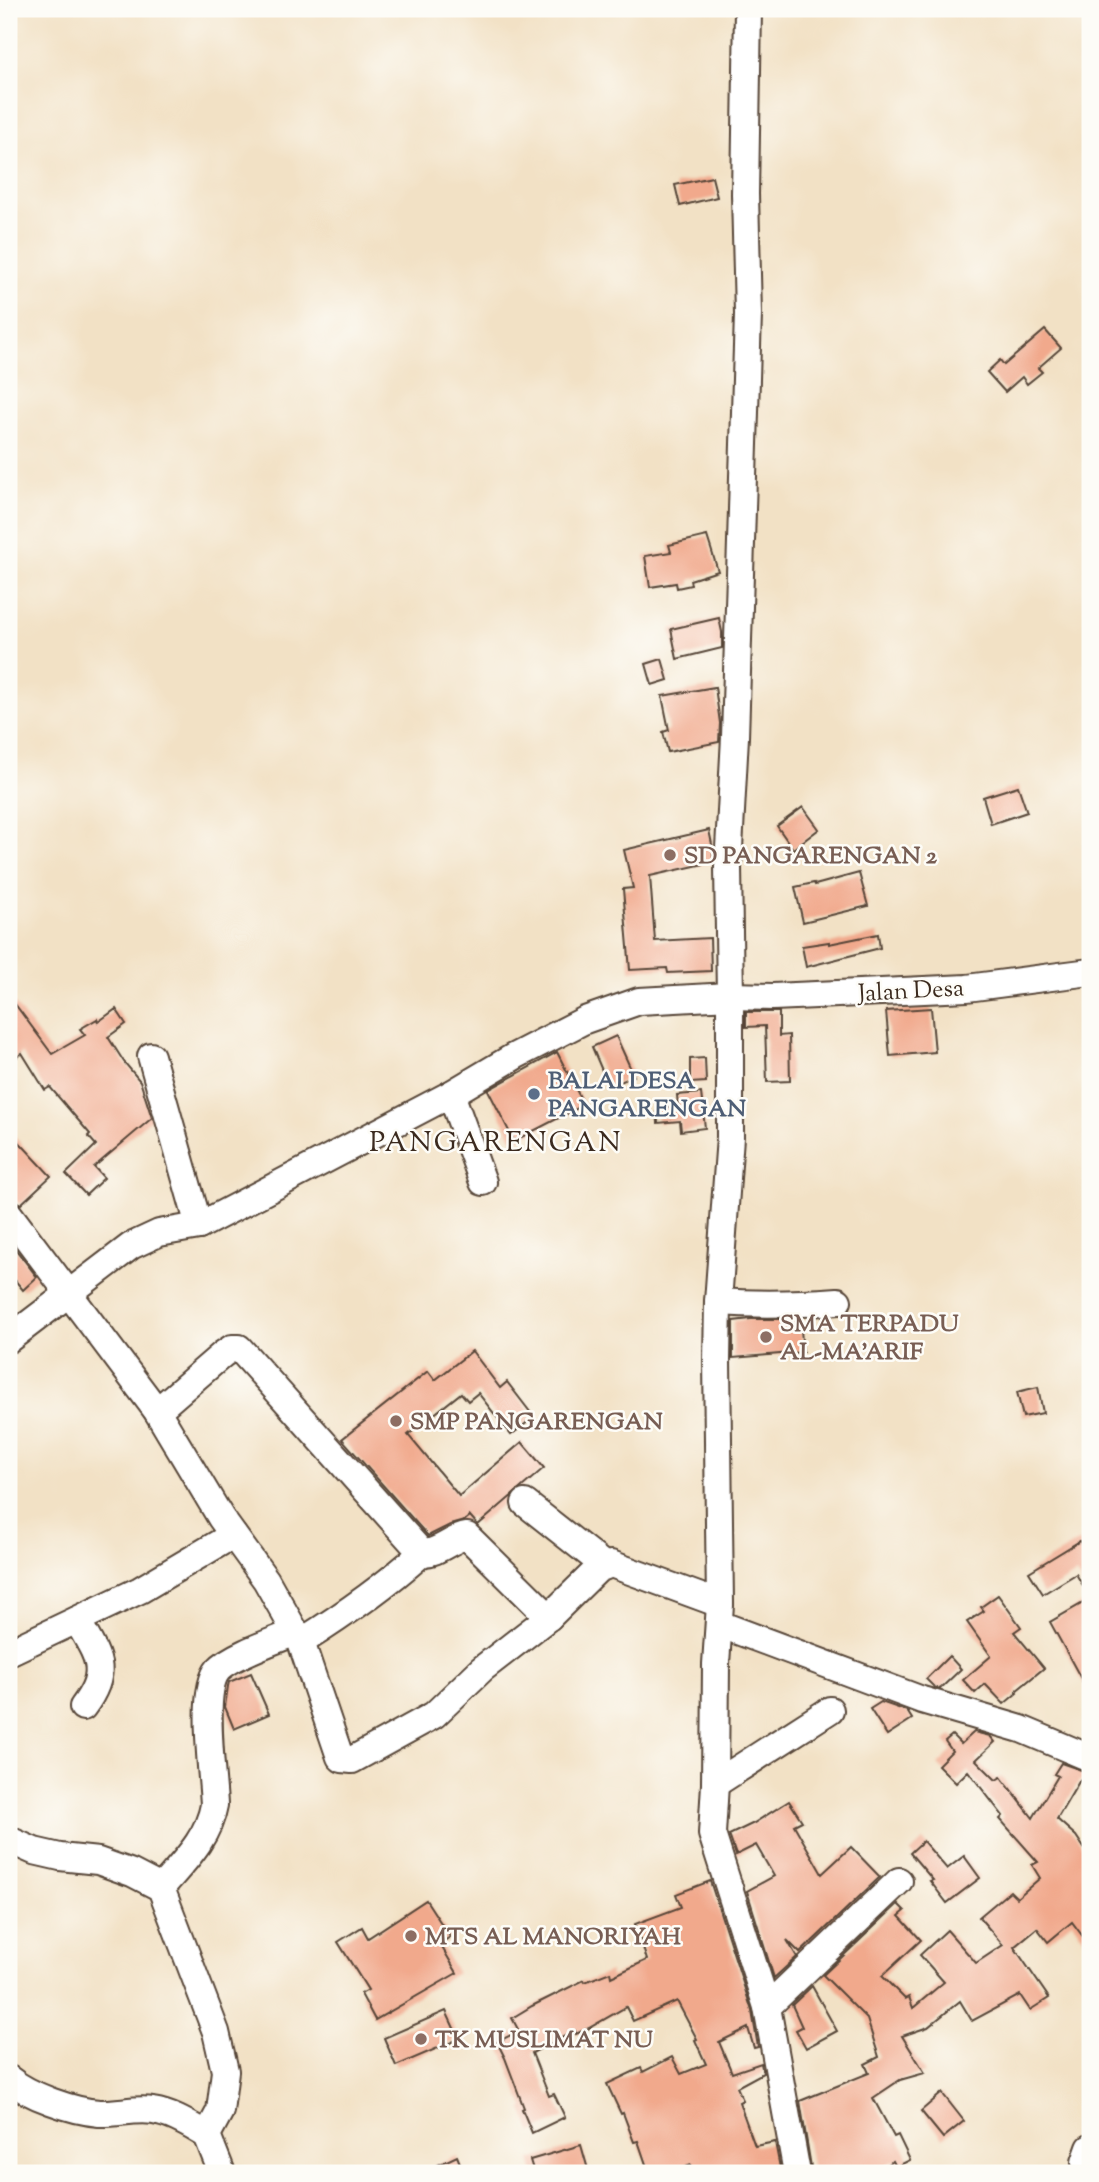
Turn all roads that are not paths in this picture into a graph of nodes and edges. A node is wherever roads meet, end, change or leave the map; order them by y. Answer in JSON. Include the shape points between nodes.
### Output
{"nodes":[{"id":1,"x":748,"y":9,"type":"edge"},
{"id":2,"x":1090,"y":972,"type":"edge"},
{"id":3,"x":730,"y":996,"type":"junction"},
{"id":4,"x":151,"y":1056,"type":"dead end"},
{"id":5,"x":451,"y":1094,"type":"junction"},
{"id":6,"x":484,"y":1182,"type":"dead end"},
{"id":7,"x":9,"y":1214,"type":"edge"},
{"id":8,"x":199,"y":1226,"type":"junction"},
{"id":9,"x":69,"y":1292,"type":"junction"},
{"id":10,"x":838,"y":1301,"type":"dead end"},
{"id":11,"x":718,"y":1302,"type":"junction"},
{"id":12,"x":9,"y":1339,"type":"edge"},
{"id":13,"x":157,"y":1410,"type":"junction"},
{"id":14,"x":525,"y":1503,"type":"dead end"},
{"id":15,"x":233,"y":1535,"type":"junction"},
{"id":16,"x":422,"y":1553,"type":"junction"},
{"id":17,"x":604,"y":1566,"type":"junction"},
{"id":18,"x":719,"y":1614,"type":"junction"},
{"id":19,"x":549,"y":1618,"type":"junction"},
{"id":20,"x":77,"y":1620,"type":"junction"},
{"id":21,"x":299,"y":1637,"type":"junction"},
{"id":22,"x":9,"y":1652,"type":"edge"},
{"id":23,"x":83,"y":1707,"type":"dead end"},
{"id":24,"x":830,"y":1710,"type":"dead end"},
{"id":25,"x":1090,"y":1758,"type":"edge"},
{"id":26,"x":715,"y":1784,"type":"junction"},
{"id":27,"x":9,"y":1840,"type":"edge"},
{"id":28,"x":899,"y":1881,"type":"dead end"},
{"id":29,"x":161,"y":1888,"type":"junction"},
{"id":30,"x":767,"y":2007,"type":"junction"},
{"id":31,"x":9,"y":2079,"type":"edge"},
{"id":32,"x":207,"y":2135,"type":"junction"},
{"id":33,"x":1090,"y":2148,"type":"edge"},
{"id":34,"x":222,"y":2173,"type":"edge"},
{"id":35,"x":797,"y":2173,"type":"edge"},
{"id":36,"x":1088,"y":2173,"type":"edge"}],
"edges":[{"from":1,"to":3,"type":"street","via":[[748,314],[728,867]]},
{"from":2,"to":3,"type":"street","name":"Jalan Desa","via":[[967,988]]},
{"from":3,"to":5,"type":"street","name":"Jalan Desa","via":[[639,1002],[585,1020]]},
{"from":3,"to":11,"type":"street","via":[[730,1137]]},
{"from":4,"to":8,"type":"street"},
{"from":5,"to":6,"type":"street"},
{"from":5,"to":8,"type":"street","name":"Jalan Desa"},
{"from":7,"to":9,"type":"street"},
{"from":8,"to":9,"type":"street","name":"Jalan Desa","via":[[159,1233],[131,1245]]},
{"from":9,"to":12,"type":"street","name":"Jalan Desa"},
{"from":9,"to":13,"type":"street"},
{"from":10,"to":11,"type":"street","via":[[796,1305]]},
{"from":11,"to":18,"type":"street"},
{"from":13,"to":15,"type":"street"},
{"from":13,"to":16,"type":"street","via":[[223,1354],[239,1348]]},
{"from":14,"to":17,"type":"street"},
{"from":15,"to":20,"type":"street","via":[[140,1590]]},
{"from":15,"to":21,"type":"street"},
{"from":16,"to":19,"type":"street","via":[[467,1536]]},
{"from":16,"to":21,"type":"street","via":[[355,1608]]},
{"from":17,"to":18,"type":"street","via":[[611,1564]]},
{"from":17,"to":19,"type":"street"},
{"from":18,"to":25,"type":"street","via":[[922,1700],[1021,1729]]},
{"from":18,"to":26,"type":"street"},
{"from":19,"to":21,"type":"street","via":[[482,1669],[433,1715],[352,1760],[340,1757]]},
{"from":20,"to":22,"type":"street"},
{"from":20,"to":23,"type":"street","via":[[99,1662],[97,1684]]},
{"from":21,"to":29,"type":"street","via":[[243,1654],[218,1669],[208,1702],[211,1821],[199,1843]]},
{"from":24,"to":26,"type":"street"},
{"from":26,"to":30,"type":"street","via":[[712,1834]]},
{"from":27,"to":29,"type":"street","via":[[34,1851],[98,1861]]},
{"from":28,"to":30,"type":"street"},
{"from":29,"to":32,"type":"street","via":[[216,2032],[225,2071],[220,2111]]},
{"from":30,"to":35,"type":"street"},
{"from":31,"to":32,"type":"street","via":[[68,2108],[98,2113],[152,2110]]},
{"from":32,"to":34,"type":"street"},
{"from":33,"to":36,"type":"street","via":[[1085,2162]]}]}
